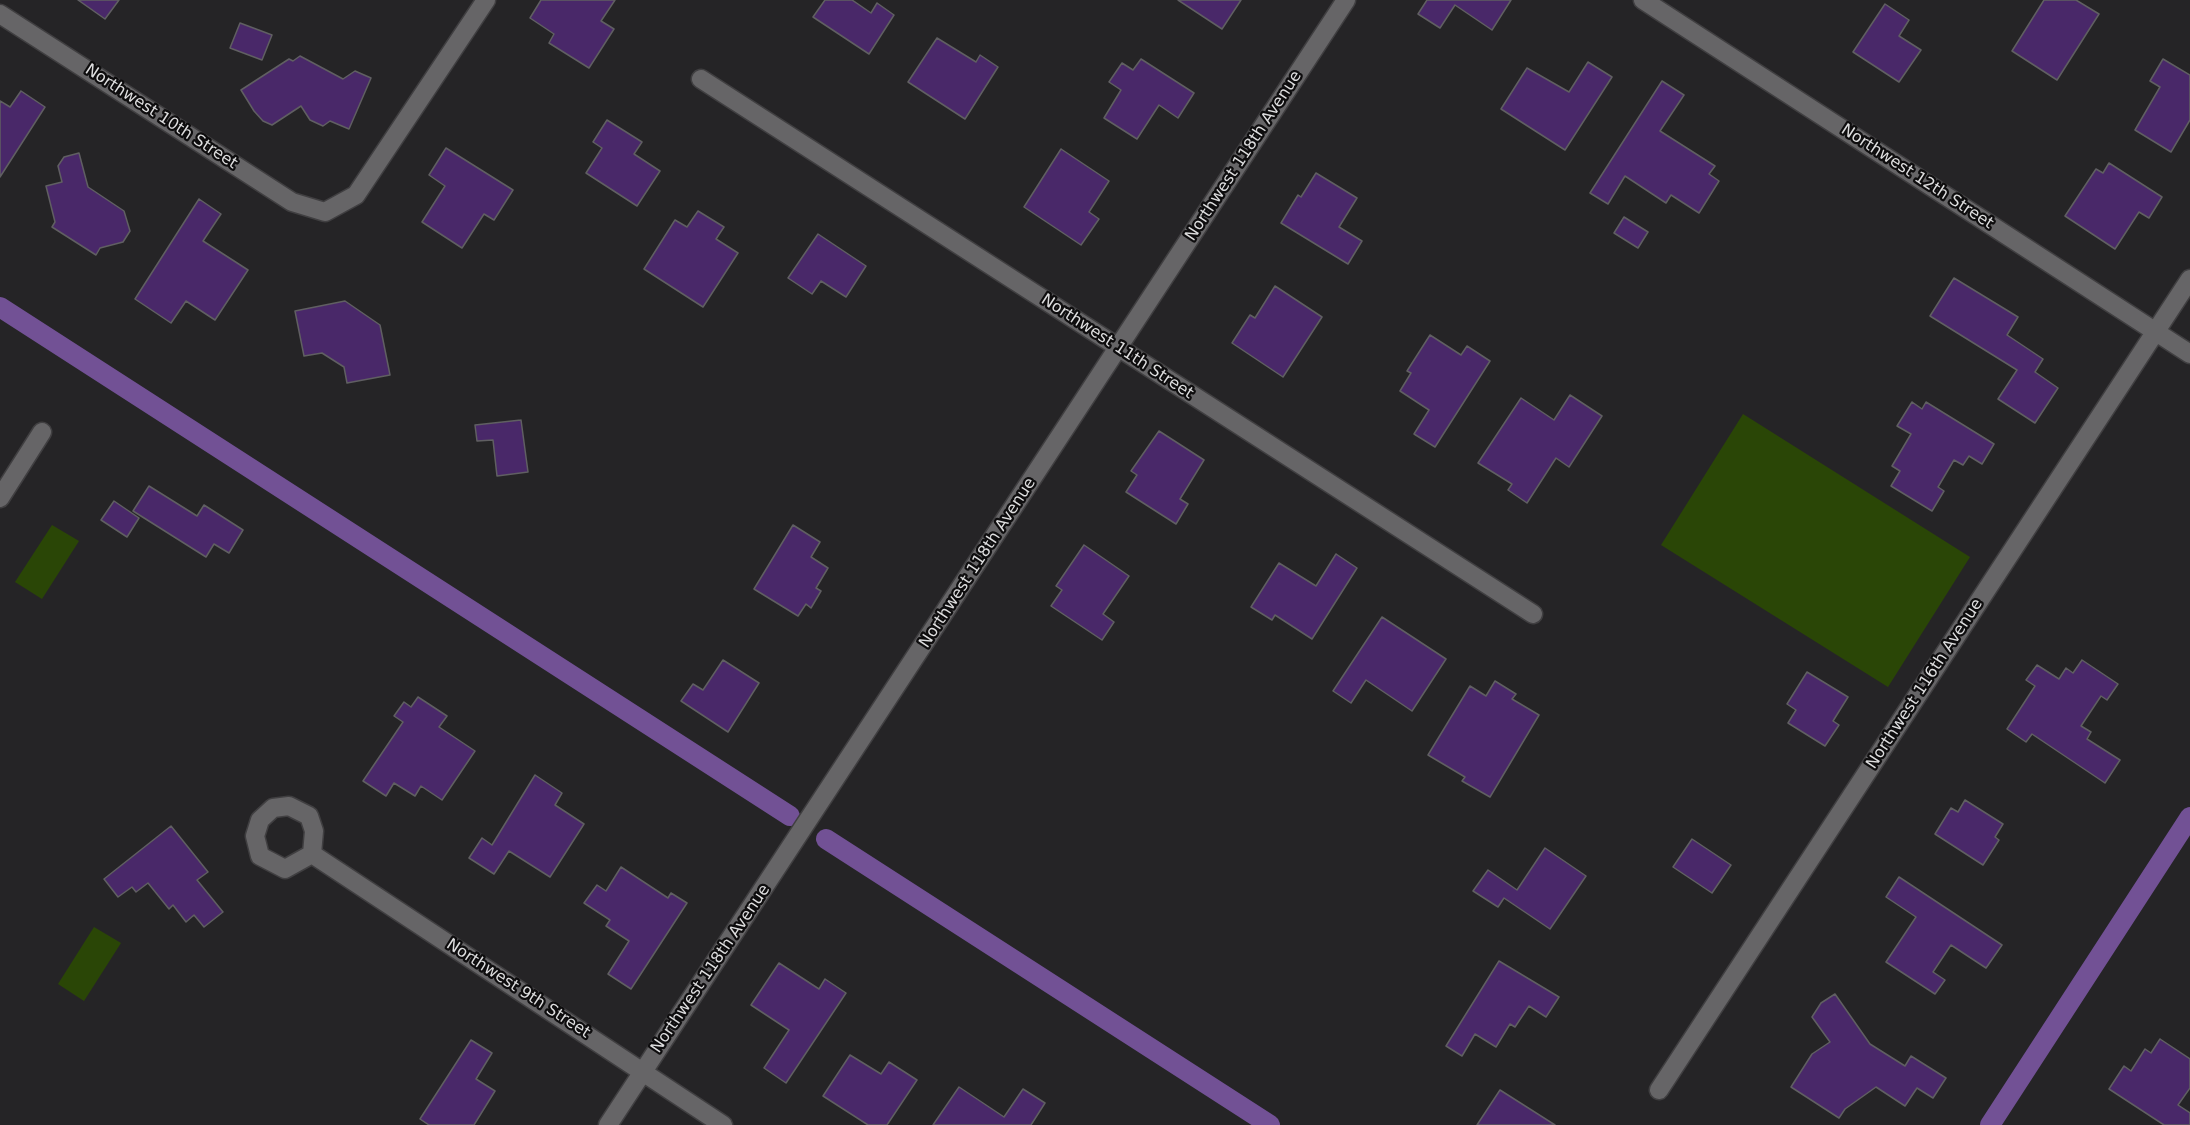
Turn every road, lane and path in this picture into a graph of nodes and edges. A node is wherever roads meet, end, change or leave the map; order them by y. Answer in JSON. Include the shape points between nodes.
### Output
{"nodes":[{"id":1,"x":486,"y":0,"type":"edge"},
{"id":2,"x":1346,"y":0,"type":"edge"},
{"id":3,"x":1643,"y":0,"type":"edge"},
{"id":4,"x":0,"y":14,"type":"edge"},
{"id":5,"x":700,"y":79,"type":"dead end"},
{"id":6,"x":2190,"y":279,"type":"edge"},
{"id":7,"x":2156,"y":332,"type":"junction"},
{"id":8,"x":1118,"y":348,"type":"junction"},
{"id":9,"x":2190,"y":354,"type":"edge"},
{"id":10,"x":42,"y":432,"type":"dead end"},
{"id":11,"x":0,"y":498,"type":"edge"},
{"id":12,"x":1533,"y":614,"type":"dead end"},
{"id":13,"x":312,"y":854,"type":"dead end"},
{"id":14,"x":643,"y":1071,"type":"junction"},
{"id":15,"x":1659,"y":1090,"type":"dead end"},
{"id":16,"x":608,"y":1125,"type":"edge"},
{"id":17,"x":723,"y":1125,"type":"edge"}],
"edges":[{"from":1,"to":4,"type":"street","name":"Northwest 10th Street","via":[[356,195],[325,212],[292,202]]},
{"from":2,"to":8,"type":"street","name":"Northwest 118th Avenue"},
{"from":3,"to":7,"type":"street","name":"Northwest 12th Street"},
{"from":5,"to":8,"type":"street","name":"Northwest 11th Street"},
{"from":6,"to":7,"type":"street","name":"Northwest 116th Avenue"},
{"from":7,"to":9,"type":"street","name":"Northwest 12th Street"},
{"from":7,"to":15,"type":"street","name":"Northwest 116th Avenue"},
{"from":8,"to":12,"type":"street","name":"Northwest 11th Street"},
{"from":8,"to":14,"type":"street","name":"Northwest 118th Avenue"},
{"from":10,"to":11,"type":"street"},
{"from":13,"to":14,"type":"street","name":"Northwest 9th Street"},
{"from":14,"to":16,"type":"street","name":"Northwest 118th Avenue"},
{"from":14,"to":17,"type":"street","name":"Northwest 9th Street"}]}
